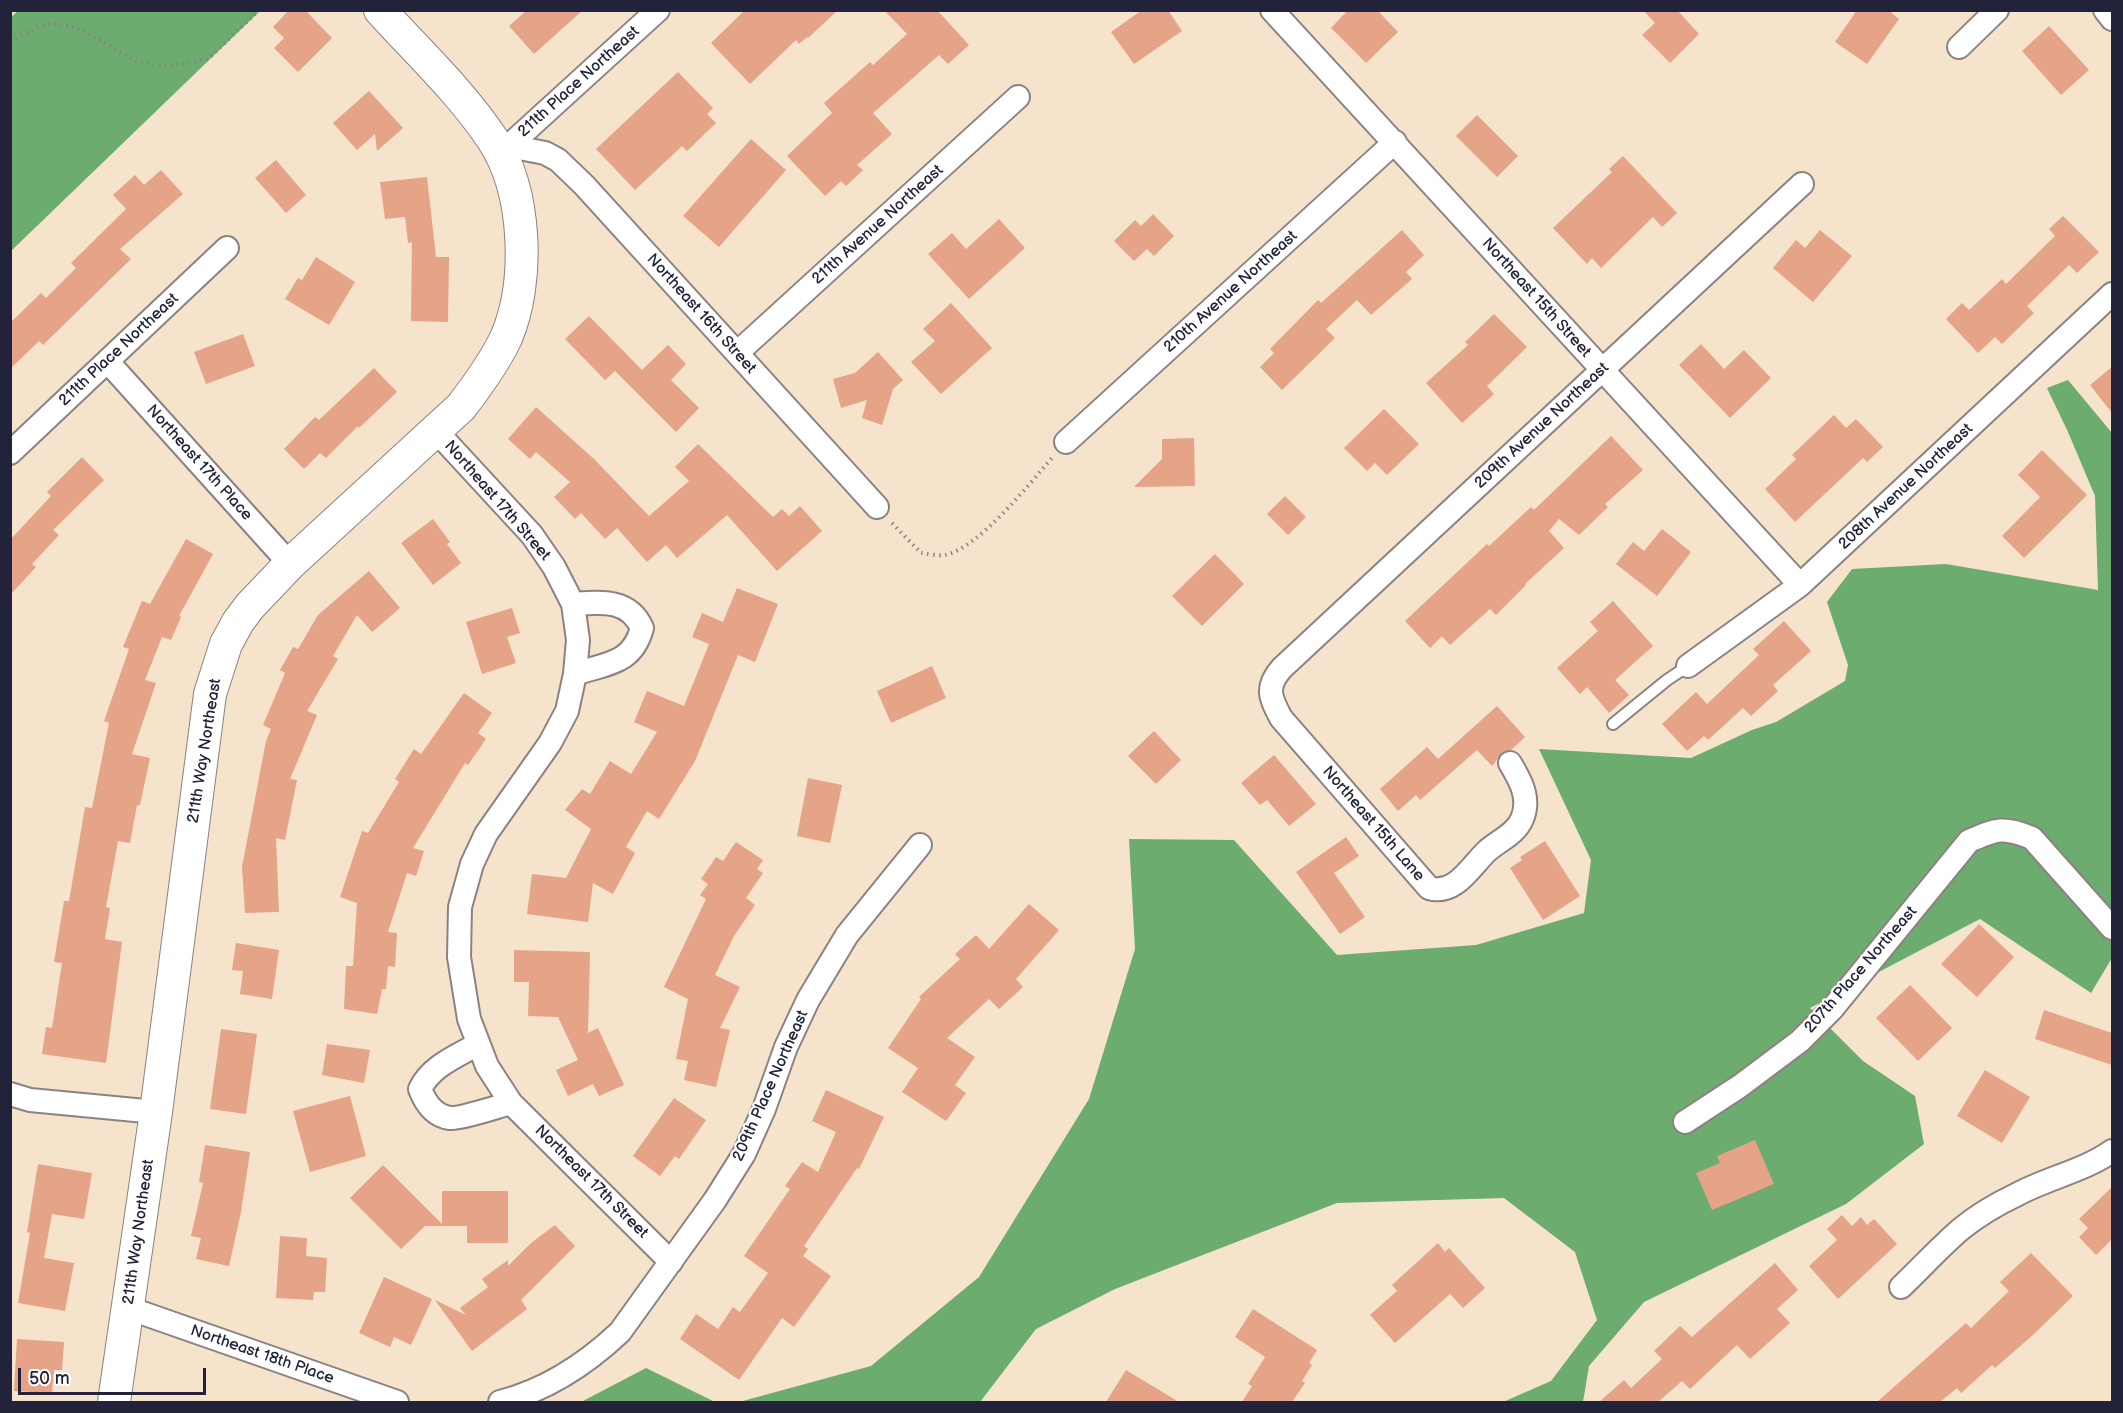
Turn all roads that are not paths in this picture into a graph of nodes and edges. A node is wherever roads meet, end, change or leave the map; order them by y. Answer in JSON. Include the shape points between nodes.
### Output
{"nodes":[{"id":1,"x":380,"y":10,"type":"edge"},
{"id":2,"x":658,"y":10,"type":"edge"},
{"id":3,"x":1272,"y":10,"type":"edge"},
{"id":4,"x":1997,"y":10,"type":"edge"},
{"id":5,"x":2105,"y":10,"type":"edge"},
{"id":6,"x":2112,"y":19,"type":"edge"},
{"id":7,"x":1959,"y":47,"type":"dead end"},
{"id":8,"x":1018,"y":97,"type":"dead end"},
{"id":9,"x":1395,"y":142,"type":"junction"},
{"id":10,"x":501,"y":147,"type":"junction"},
{"id":11,"x":1802,"y":184,"type":"dead end"},
{"id":12,"x":227,"y":248,"type":"dead end"},
{"id":13,"x":2112,"y":294,"type":"edge"},
{"id":14,"x":737,"y":353,"type":"junction"},
{"id":15,"x":108,"y":362,"type":"junction"},
{"id":16,"x":1601,"y":371,"type":"junction"},
{"id":17,"x":436,"y":430,"type":"junction"},
{"id":18,"x":1066,"y":442,"type":"road end"},
{"id":19,"x":10,"y":453,"type":"edge"},
{"id":20,"x":877,"y":507,"type":"road end"},
{"id":21,"x":290,"y":564,"type":"junction"},
{"id":22,"x":1800,"y":585,"type":"junction"},
{"id":23,"x":573,"y":604,"type":"junction"},
{"id":24,"x":1688,"y":666,"type":"joint"},
{"id":25,"x":1282,"y":668,"type":"joint"},
{"id":26,"x":575,"y":674,"type":"junction"},
{"id":27,"x":1613,"y":724,"type":"dead end"},
{"id":28,"x":1510,"y":763,"type":"dead end"},
{"id":29,"x":920,"y":845,"type":"dead end"},
{"id":30,"x":2112,"y":928,"type":"edge"},
{"id":31,"x":478,"y":1044,"type":"junction"},
{"id":32,"x":10,"y":1094,"type":"edge"},
{"id":33,"x":511,"y":1103,"type":"junction"},
{"id":34,"x":156,"y":1112,"type":"junction"},
{"id":35,"x":1685,"y":1122,"type":"dead end"},
{"id":36,"x":2112,"y":1151,"type":"edge"},
{"id":37,"x":671,"y":1262,"type":"junction"},
{"id":38,"x":1901,"y":1287,"type":"dead end"},
{"id":39,"x":128,"y":1308,"type":"junction"},
{"id":40,"x":114,"y":1402,"type":"edge"},
{"id":41,"x":397,"y":1402,"type":"edge"},
{"id":42,"x":500,"y":1402,"type":"edge"}],
"edges":[{"from":1,"to":10,"type":"street"},
{"from":2,"to":10,"type":"street","name":"211th Place Northeast"},
{"from":3,"to":9,"type":"street","name":"Northeast 15th Street"},
{"from":4,"to":7,"type":"street"},
{"from":5,"to":6,"type":"street"},
{"from":8,"to":14,"type":"street","name":"211th Avenue Northeast"},
{"from":9,"to":16,"type":"street","name":"Northeast 15th Street"},
{"from":9,"to":18,"type":"street","name":"210th Avenue Northeast"},
{"from":10,"to":14,"type":"street","name":"Northeast 16th Street","via":[[545,153],[558,160]]},
{"from":10,"to":17,"type":"street","name":"211th Way Northeast","via":[[519,215],[519,291],[506,337],[484,376]]},
{"from":11,"to":16,"type":"street","name":"209th Avenue Northeast"},
{"from":12,"to":15,"type":"street","name":"211th Place Northeast"},
{"from":13,"to":22,"type":"street","name":"208th Avenue Northeast"},
{"from":14,"to":20,"type":"street","name":"Northeast 16th Street"},
{"from":15,"to":19,"type":"street","name":"211th Place Northeast"},
{"from":15,"to":21,"type":"street","name":"Northeast 17th Place"},
{"from":16,"to":22,"type":"street","name":"Northeast 15th Street"},
{"from":16,"to":25,"type":"street","name":"209th Avenue Northeast"},
{"from":17,"to":21,"type":"street","name":"211th Way Northeast"},
{"from":17,"to":23,"type":"street","name":"Northeast 17th Street","via":[[531,535],[554,567]]},
{"from":21,"to":34,"type":"street","name":"211th Way Northeast","via":[[238,622],[226,644],[210,694]]},
{"from":22,"to":24,"type":"street","name":"208th Avenue Northeast"},
{"from":23,"to":26,"type":"street","name":"Northeast 17th Street","via":[[578,640]]},
{"from":23,"to":26,"type":"street","via":[[628,608],[642,628],[638,642],[627,655]]},
{"from":24,"to":27,"type":"lane"},
{"from":25,"to":28,"type":"street","name":"Northeast 15th Lane","via":[[1272,678],[1270,688],[1281,718],[1428,888],[1438,891],[1449,887],[1470,872],[1522,820],[1522,783]]},
{"from":26,"to":31,"type":"street","name":"Northeast 17th Street","via":[[567,711],[550,743],[486,834],[472,864],[460,907],[459,957],[469,1019]]},
{"from":29,"to":37,"type":"street","name":"209th Place Northeast","via":[[847,935],[808,1000],[744,1154]]},
{"from":30,"to":35,"type":"street","name":"207th Place Northeast","via":[[2032,838],[2015,831],[1993,830],[1969,841],[1808,1033],[1740,1086]]},
{"from":31,"to":33,"type":"street","name":"Northeast 17th Street"},
{"from":31,"to":33,"type":"street","via":[[426,1077],[420,1089],[424,1102],[450,1118]]},
{"from":32,"to":34,"type":"street","via":[[30,1100]]},
{"from":33,"to":37,"type":"street","name":"Northeast 17th Street"},
{"from":34,"to":39,"type":"street","name":"211th Way Northeast"},
{"from":36,"to":38,"type":"street","via":[[1990,1210],[1962,1229]]},
{"from":37,"to":42,"type":"street","name":"209th Place Northeast","via":[[620,1332],[601,1350],[543,1388]]},
{"from":39,"to":40,"type":"street","name":"211th Way Northeast"},
{"from":39,"to":41,"type":"street","name":"Northeast 18th Place"}]}
